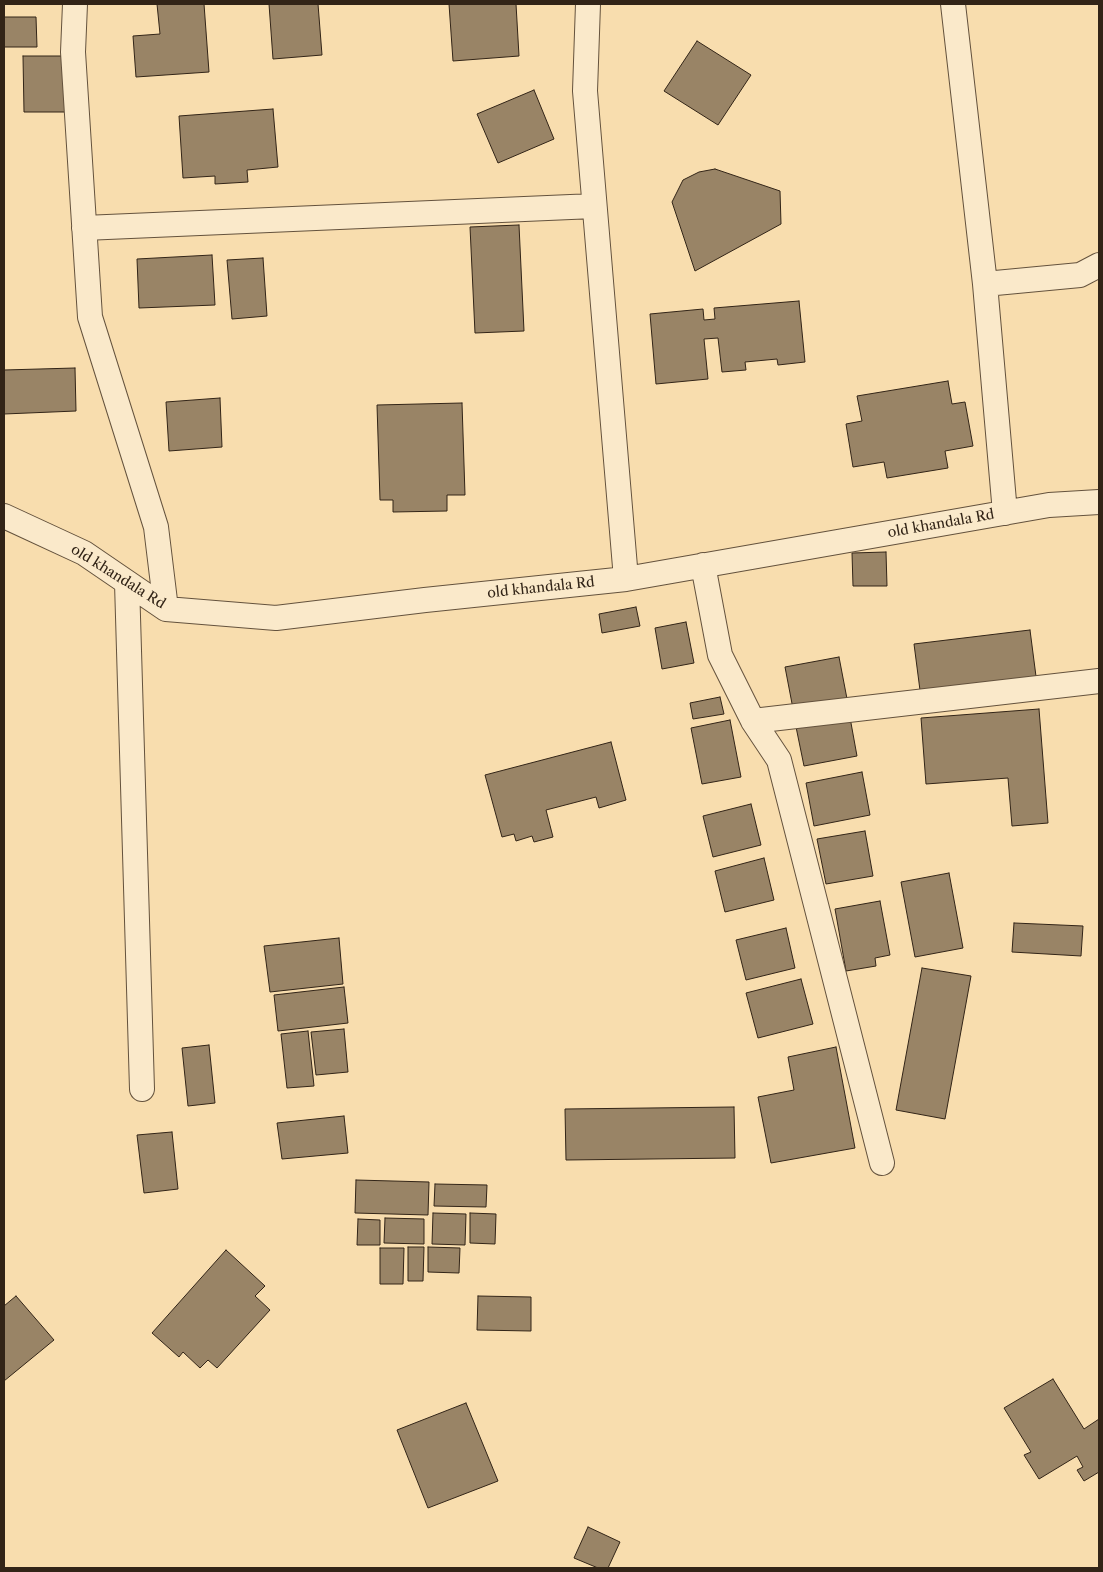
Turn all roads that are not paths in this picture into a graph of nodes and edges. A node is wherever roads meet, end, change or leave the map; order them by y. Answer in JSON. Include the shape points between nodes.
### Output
{"nodes":[{"id":1,"x":75,"y":4,"type":"edge"},
{"id":2,"x":588,"y":4,"type":"edge"},
{"id":3,"x":953,"y":4,"type":"edge"},
{"id":4,"x":594,"y":206,"type":"junction"},
{"id":5,"x":84,"y":228,"type":"junction"},
{"id":6,"x":1099,"y":265,"type":"edge"},
{"id":7,"x":985,"y":284,"type":"junction"},
{"id":8,"x":1099,"y":502,"type":"edge"},
{"id":9,"x":1005,"y":513,"type":"junction"},
{"id":10,"x":4,"y":516,"type":"edge"},
{"id":11,"x":703,"y":565,"type":"junction"},
{"id":12,"x":626,"y":579,"type":"junction"},
{"id":13,"x":127,"y":583,"type":"junction"},
{"id":14,"x":166,"y":609,"type":"junction"},
{"id":15,"x":1099,"y":681,"type":"edge"},
{"id":16,"x":753,"y":721,"type":"junction"},
{"id":17,"x":142,"y":1089,"type":"dead end"},
{"id":18,"x":882,"y":1163,"type":"dead end"}],
"edges":[{"from":1,"to":5,"type":"street","via":[[73,52]]},
{"from":2,"to":4,"type":"street","via":[[585,91]]},
{"from":3,"to":7,"type":"street"},
{"from":4,"to":5,"type":"street"},
{"from":4,"to":12,"type":"street"},
{"from":5,"to":14,"type":"street","via":[[90,317],[156,527]]},
{"from":6,"to":7,"type":"street","via":[[1080,275]]},
{"from":7,"to":9,"type":"street"},
{"from":8,"to":9,"type":"street","name":"old khandala Rd","via":[[1048,505]]},
{"from":9,"to":11,"type":"street","name":"old khandala Rd"},
{"from":10,"to":13,"type":"street","name":"old khandala Rd","via":[[84,553]]},
{"from":11,"to":12,"type":"street","name":"old khandala Rd"},
{"from":11,"to":16,"type":"street","via":[[720,655]]},
{"from":12,"to":14,"type":"street","name":"old khandala Rd","via":[[276,618]]},
{"from":13,"to":14,"type":"street","name":"old khandala Rd"},
{"from":13,"to":17,"type":"street"},
{"from":15,"to":16,"type":"street"},
{"from":16,"to":18,"type":"street","via":[[779,760]]}]}
